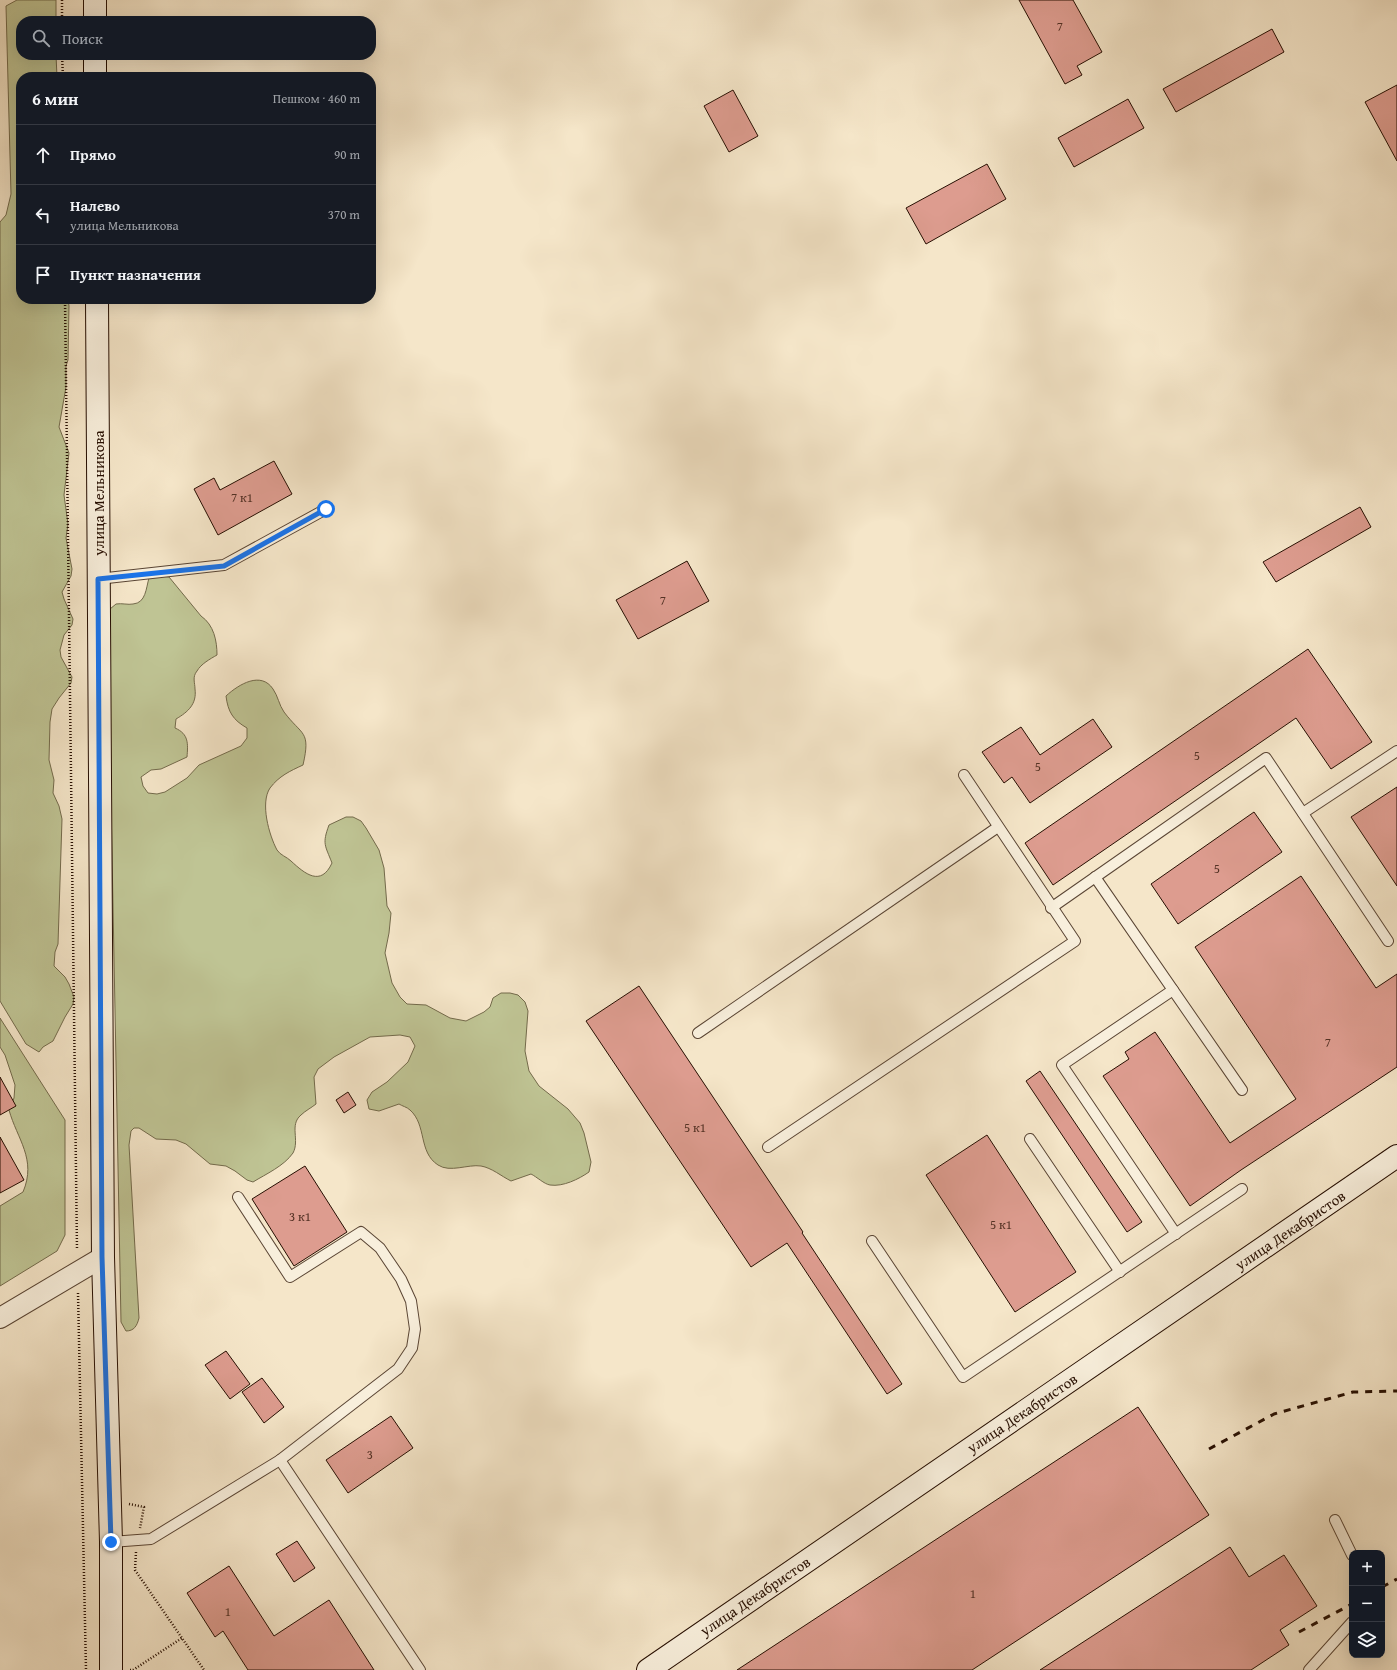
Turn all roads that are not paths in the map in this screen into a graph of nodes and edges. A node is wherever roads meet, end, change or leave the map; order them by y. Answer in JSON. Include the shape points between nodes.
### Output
{"nodes":[{"id":1,"x":95,"y":0,"type":"edge"},
{"id":2,"x":95,"y":16,"type":"edge"},
{"id":3,"x":95,"y":60,"type":"edge"},
{"id":4,"x":96,"y":72,"type":"edge"},
{"id":5,"x":97,"y":304,"type":"edge"},
{"id":6,"x":326,"y":509,"type":"dead end"},
{"id":7,"x":98,"y":579,"type":"junction"},
{"id":8,"x":1397,"y":751,"type":"edge"},
{"id":9,"x":964,"y":775,"type":"dead end"},
{"id":10,"x":1303,"y":813,"type":"junction"},
{"id":11,"x":998,"y":827,"type":"junction"},
{"id":12,"x":1095,"y":877,"type":"junction"},
{"id":13,"x":1051,"y":908,"type":"junction"},
{"id":14,"x":1388,"y":941,"type":"dead end"},
{"id":15,"x":1174,"y":990,"type":"junction"},
{"id":16,"x":698,"y":1033,"type":"dead end"},
{"id":17,"x":1242,"y":1090,"type":"dead end"},
{"id":18,"x":1030,"y":1139,"type":"dead end"},
{"id":19,"x":768,"y":1146,"type":"dead end"},
{"id":20,"x":1397,"y":1156,"type":"edge"},
{"id":21,"x":1242,"y":1189,"type":"dead end"},
{"id":22,"x":238,"y":1197,"type":"dead end"},
{"id":23,"x":1176,"y":1234,"type":"junction"},
{"id":24,"x":872,"y":1242,"type":"dead end"},
{"id":25,"x":102,"y":1257,"type":"junction"},
{"id":26,"x":1120,"y":1272,"type":"junction"},
{"id":27,"x":0,"y":1318,"type":"edge"},
{"id":28,"x":280,"y":1460,"type":"junction"},
{"id":29,"x":1335,"y":1520,"type":"dead end"},
{"id":30,"x":111,"y":1542,"type":"junction"},
{"id":31,"x":1350,"y":1550,"type":"edge"},
{"id":32,"x":1349,"y":1625,"type":"edge"},
{"id":33,"x":111,"y":1669,"type":"edge"},
{"id":34,"x":420,"y":1670,"type":"edge"},
{"id":35,"x":648,"y":1670,"type":"edge"},
{"id":36,"x":1309,"y":1670,"type":"edge"}],
"edges":[{"from":1,"to":2,"type":"street"},
{"from":3,"to":4,"type":"street"},
{"from":5,"to":7,"type":"street","name":"улица Мельникова"},
{"from":6,"to":7,"type":"lane","via":[[224,566]]},
{"from":7,"to":25,"type":"street","name":"улица Мельникова"},
{"from":8,"to":10,"type":"lane"},
{"from":9,"to":11,"type":"lane"},
{"from":10,"to":12,"type":"lane","via":[[1266,758]]},
{"from":10,"to":14,"type":"lane"},
{"from":11,"to":13,"type":"lane"},
{"from":11,"to":16,"type":"lane"},
{"from":12,"to":13,"type":"lane"},
{"from":12,"to":15,"type":"lane"},
{"from":13,"to":19,"type":"lane","via":[[1074,941]]},
{"from":15,"to":17,"type":"lane"},
{"from":15,"to":23,"type":"lane","via":[[1062,1065]]},
{"from":18,"to":26,"type":"lane"},
{"from":20,"to":35,"type":"street","name":"улица Декабристов"},
{"from":21,"to":23,"type":"lane"},
{"from":22,"to":28,"type":"lane","via":[[290,1277],[361,1232],[380,1248],[401,1279],[411,1301],[415,1329],[412,1348],[398,1369]]},
{"from":23,"to":26,"type":"lane"},
{"from":24,"to":26,"type":"lane","via":[[963,1377]]},
{"from":25,"to":27,"type":"street"},
{"from":25,"to":30,"type":"street","name":"улица Мельникова"},
{"from":28,"to":30,"type":"lane","via":[[151,1540]]},
{"from":28,"to":34,"type":"lane"},
{"from":29,"to":31,"type":"lane"},
{"from":30,"to":33,"type":"street","name":"улица Мельникова"},
{"from":32,"to":36,"type":"lane"}]}
